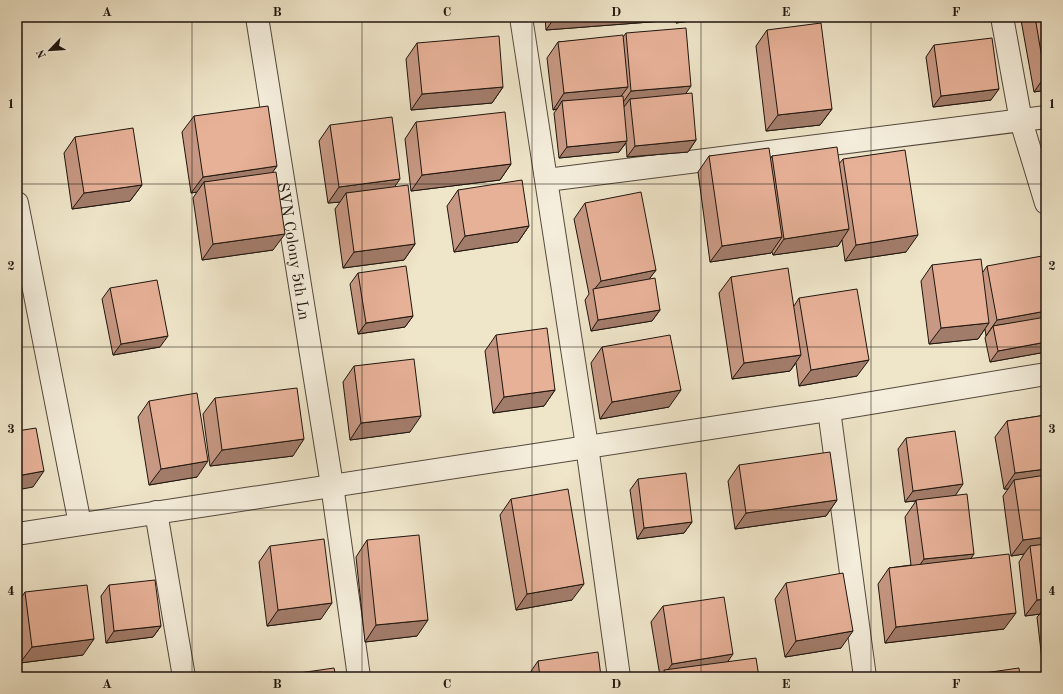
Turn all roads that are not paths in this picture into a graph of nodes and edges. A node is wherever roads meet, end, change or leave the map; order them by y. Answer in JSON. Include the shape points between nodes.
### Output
{"nodes":[{"id":1,"x":257,"y":17,"type":"edge"},
{"id":2,"x":521,"y":17,"type":"edge"},
{"id":3,"x":1002,"y":17,"type":"edge"},
{"id":4,"x":1046,"y":117,"type":"edge"},
{"id":5,"x":1020,"y":121,"type":"junction"},
{"id":6,"x":547,"y":180,"type":"junction"},
{"id":7,"x":17,"y":203,"type":"edge"},
{"id":8,"x":1046,"y":203,"type":"edge"},
{"id":9,"x":1046,"y":374,"type":"edge"},
{"id":10,"x":829,"y":410,"type":"junction"},
{"id":11,"x":587,"y":446,"type":"junction"},
{"id":12,"x":332,"y":485,"type":"junction"},
{"id":13,"x":156,"y":512,"type":"junction"},
{"id":14,"x":80,"y":524,"type":"junction"},
{"id":15,"x":17,"y":534,"type":"edge"},
{"id":16,"x":184,"y":677,"type":"edge"},
{"id":17,"x":359,"y":677,"type":"edge"},
{"id":18,"x":619,"y":677,"type":"edge"},
{"id":19,"x":865,"y":677,"type":"edge"}],
"edges":[{"from":1,"to":12,"type":"street","name":"SVN Colony 5th Ln"},
{"from":2,"to":6,"type":"street"},
{"from":3,"to":5,"type":"street"},
{"from":4,"to":5,"type":"street"},
{"from":5,"to":6,"type":"street"},
{"from":5,"to":8,"type":"street"},
{"from":6,"to":11,"type":"street"},
{"from":7,"to":14,"type":"street"},
{"from":9,"to":10,"type":"street"},
{"from":10,"to":11,"type":"street"},
{"from":10,"to":19,"type":"street"},
{"from":11,"to":12,"type":"street"},
{"from":11,"to":18,"type":"street"},
{"from":12,"to":13,"type":"street"},
{"from":12,"to":17,"type":"street","name":"SVN Colony 5th Ln"},
{"from":13,"to":14,"type":"street"},
{"from":13,"to":16,"type":"street"},
{"from":14,"to":15,"type":"street"}]}
